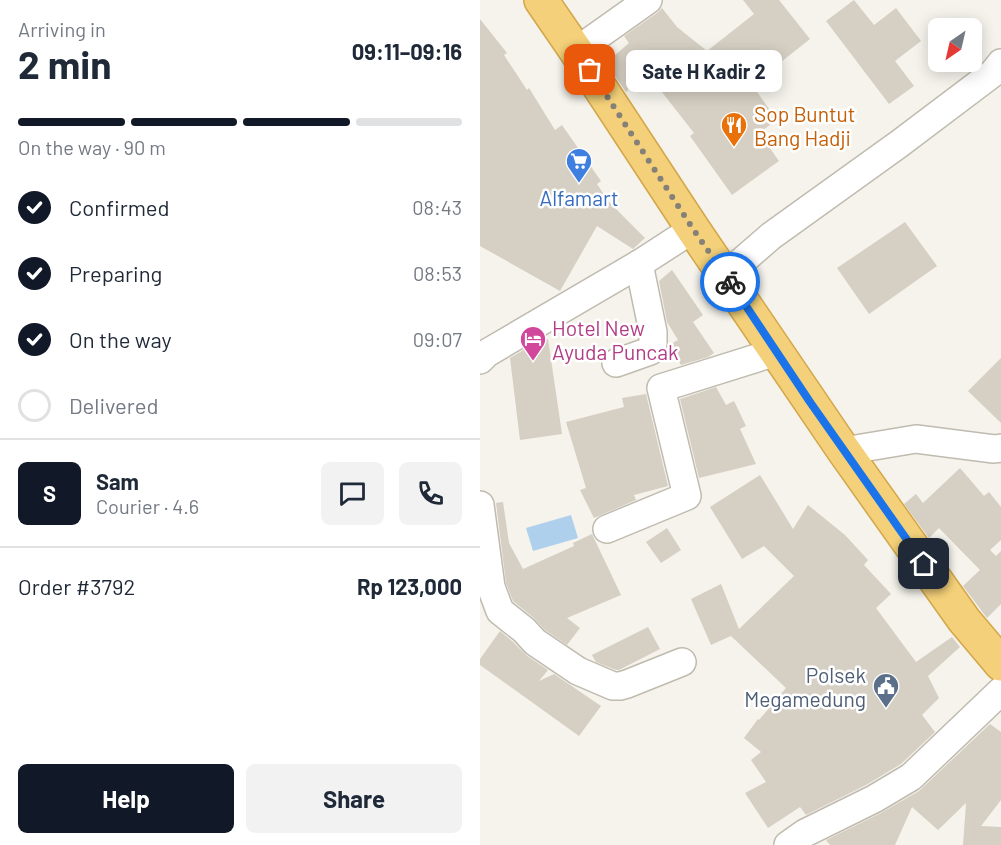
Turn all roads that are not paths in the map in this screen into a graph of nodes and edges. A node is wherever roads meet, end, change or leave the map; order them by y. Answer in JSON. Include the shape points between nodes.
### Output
{"nodes":[{"id":1,"x":541,"y":0,"type":"edge"},
{"id":2,"x":648,"y":0,"type":"edge"},
{"id":3,"x":576,"y":51,"type":"junction"},
{"id":4,"x":1001,"y":63,"type":"edge"},
{"id":5,"x":693,"y":229,"type":"junction"},
{"id":6,"x":639,"y":264,"type":"junction"},
{"id":7,"x":726,"y":275,"type":"junction"},
{"id":8,"x":776,"y":352,"type":"junction"},
{"id":9,"x":480,"y":360,"type":"edge"},
{"id":10,"x":616,"y":363,"type":"dead end"},
{"id":11,"x":1001,"y":448,"type":"edge"},
{"id":12,"x":844,"y":451,"type":"junction"},
{"id":13,"x":480,"y":505,"type":"edge"},
{"id":14,"x":607,"y":529,"type":"dead end"},
{"id":15,"x":682,"y":662,"type":"dead end"},
{"id":16,"x":1001,"y":664,"type":"edge"},
{"id":17,"x":1001,"y":691,"type":"edge"},
{"id":18,"x":788,"y":845,"type":"edge"}],
"edges":[{"from":1,"to":3,"type":"highway"},
{"from":2,"to":3,"type":"street"},
{"from":3,"to":5,"type":"highway"},
{"from":4,"to":7,"type":"street","via":[[908,137],[771,236]]},
{"from":5,"to":6,"type":"street"},
{"from":5,"to":7,"type":"highway"},
{"from":6,"to":9,"type":"street","via":[[487,352]]},
{"from":6,"to":10,"type":"street","via":[[653,343],[650,351]]},
{"from":7,"to":8,"type":"highway"},
{"from":8,"to":12,"type":"highway"},
{"from":8,"to":14,"type":"street","via":[[661,388],[687,496]]},
{"from":11,"to":12,"type":"street","via":[[916,439]]},
{"from":12,"to":16,"type":"highway","via":[[964,620]]},
{"from":13,"to":15,"type":"street","via":[[491,587],[500,611],[535,642],[578,671],[613,686]]},
{"from":17,"to":18,"type":"street","via":[[911,777],[805,832]]}]}
